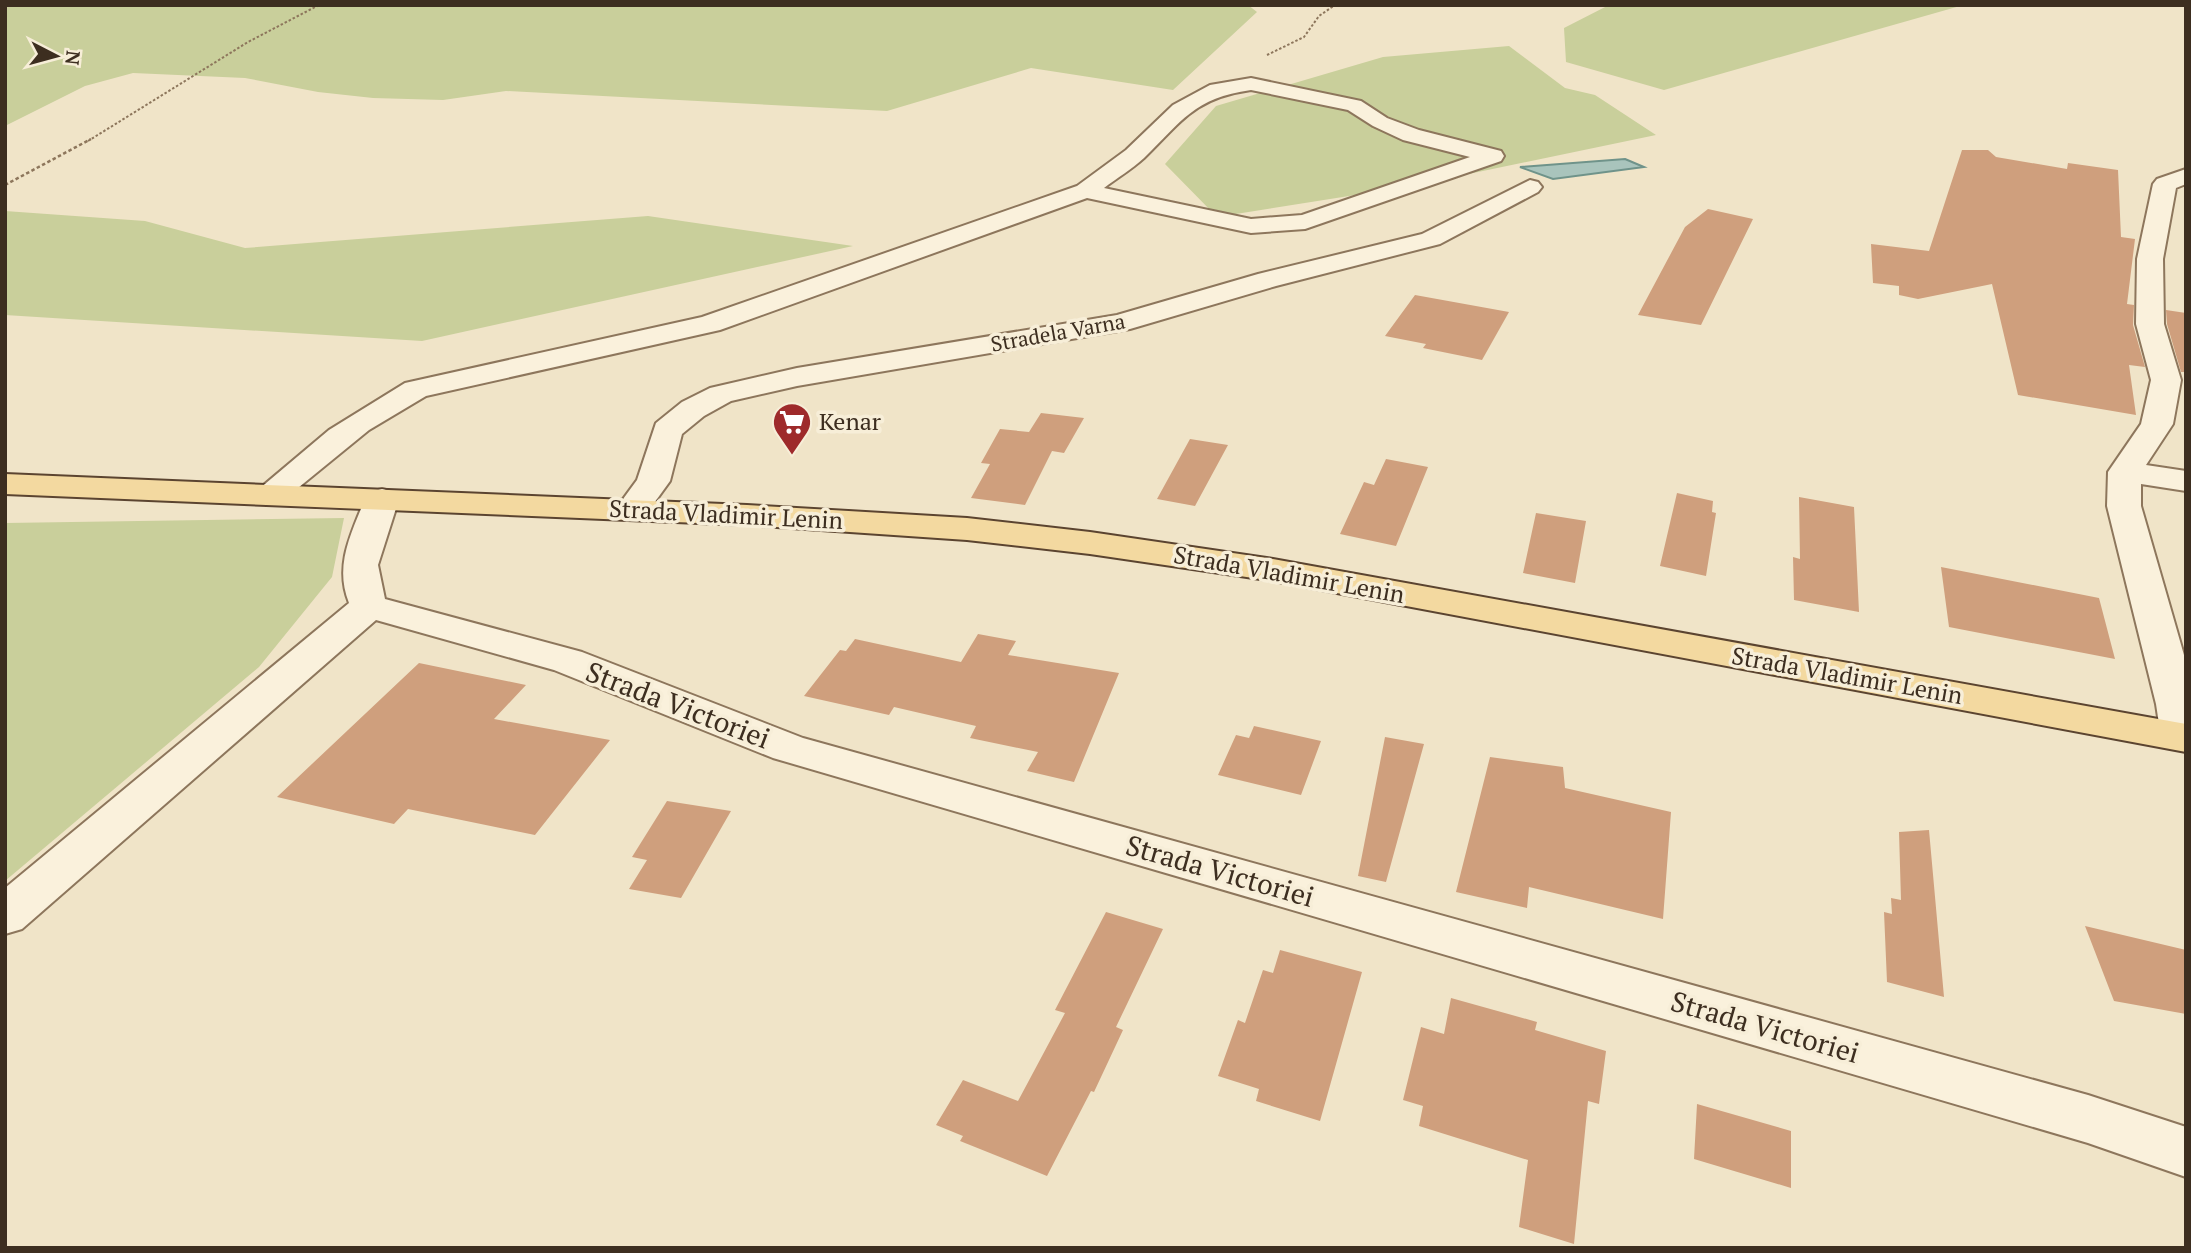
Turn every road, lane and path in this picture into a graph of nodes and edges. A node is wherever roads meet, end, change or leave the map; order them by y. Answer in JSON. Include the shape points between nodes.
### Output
{"nodes":[{"id":1,"x":319,"y":5,"type":"edge"},
{"id":2,"x":1335,"y":5,"type":"edge"},
{"id":3,"x":1217,"y":89,"type":"junction"},
{"id":4,"x":2186,"y":176,"type":"edge"},
{"id":5,"x":5,"y":185,"type":"edge"},
{"id":6,"x":1530,"y":187,"type":"dead end"},
{"id":7,"x":1085,"y":191,"type":"junction"},
{"id":8,"x":2125,"y":472,"type":"junction"},
{"id":9,"x":2186,"y":481,"type":"edge"},
{"id":10,"x":5,"y":484,"type":"edge"},
{"id":11,"x":270,"y":494,"type":"junction"},
{"id":12,"x":382,"y":499,"type":"junction"},
{"id":13,"x":632,"y":510,"type":"junction"},
{"id":14,"x":369,"y":606,"type":"junction"},
{"id":15,"x":2184,"y":738,"type":"edge"},
{"id":16,"x":5,"y":916,"type":"edge"},
{"id":17,"x":2186,"y":1152,"type":"edge"}],
"edges":[{"from":1,"to":5,"type":"path"},
{"from":2,"to":3,"type":"path","via":[[1319,16],[1304,37],[1253,61]]},
{"from":3,"to":7,"type":"street","via":[[1180,109],[1134,155]]},
{"from":3,"to":7,"type":"street","via":[[1261,84],[1318,96],[1354,105],[1411,135],[1493,156],[1306,222],[1251,226]]},
{"from":4,"to":8,"type":"street","via":[[2165,184],[2150,259],[2150,324],[2166,380],[2157,424]]},
{"from":6,"to":13,"type":"street","name":"Stradela Varna","via":[[1431,239],[1120,323],[721,394],[667,430],[653,481]]},
{"from":7,"to":11,"type":"street","via":[[710,324],[416,389],[352,426]]},
{"from":8,"to":9,"type":"street"},
{"from":8,"to":15,"type":"street","via":[[2127,519]]},
{"from":10,"to":11,"type":"main road","name":"Strada Vladimir Lenin"},
{"from":11,"to":12,"type":"main road","name":"Strada Vladimir Lenin"},
{"from":12,"to":13,"type":"main road","name":"Strada Vladimir Lenin"},
{"from":12,"to":14,"type":"street","via":[[358,568]]},
{"from":13,"to":15,"type":"main road","name":"Strada Vladimir Lenin","via":[[967,529],[1090,543],[1287,573]]},
{"from":14,"to":16,"type":"street"},
{"from":14,"to":17,"type":"street","name":"Strada Victoriei","via":[[568,661],[788,748],[2075,1115]]}]}
